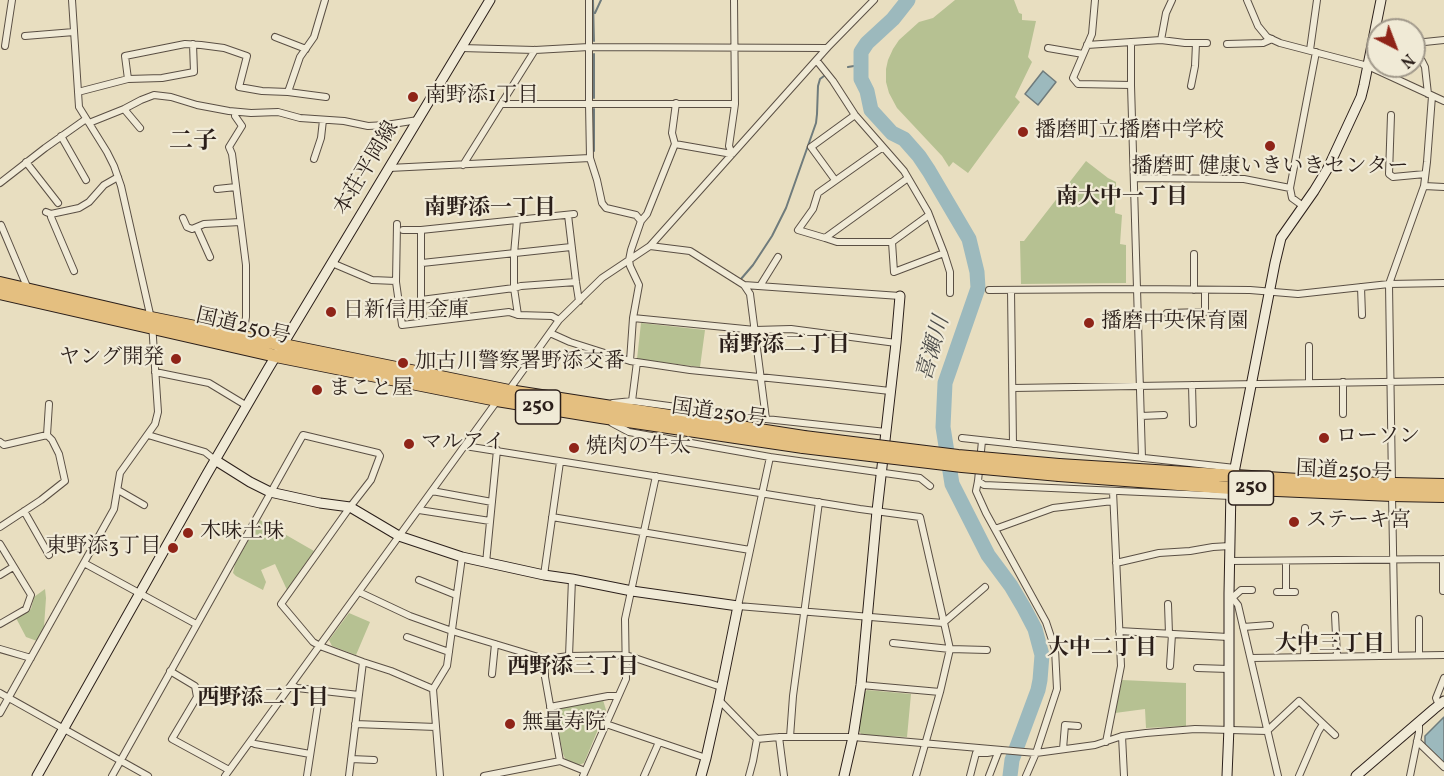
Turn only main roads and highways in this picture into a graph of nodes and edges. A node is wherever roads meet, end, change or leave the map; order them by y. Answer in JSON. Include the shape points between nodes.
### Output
{"nodes":[{"id":1,"x":0,"y":283,"type":"edge"},
{"id":2,"x":0,"y":293,"type":"edge"},
{"id":3,"x":151,"y":322,"type":"junction"},
{"id":4,"x":803,"y":442,"type":"junction"},
{"id":5,"x":1444,"y":485,"type":"edge"},
{"id":6,"x":1392,"y":490,"type":"junction"},
{"id":7,"x":1444,"y":496,"type":"edge"}],
"edges":[{"from":1,"to":3,"type":"highway","name":"国道250号","number":"250"},
{"from":2,"to":3,"type":"highway","name":"国道250号","number":"250"},
{"from":3,"to":4,"type":"highway","name":"国道250号","number":"250","via":[[243,336],[509,391]]},
{"from":3,"to":4,"type":"highway","name":"国道250号","number":"250","via":[[276,356],[497,400]]},
{"from":4,"to":6,"type":"highway","name":"国道250号","number":"250","bridge":true,"via":[[1059,470]]},
{"from":5,"to":6,"type":"highway","name":"国道250号","number":"250"},
{"from":6,"to":7,"type":"highway","name":"国道250号","number":"250"}]}
